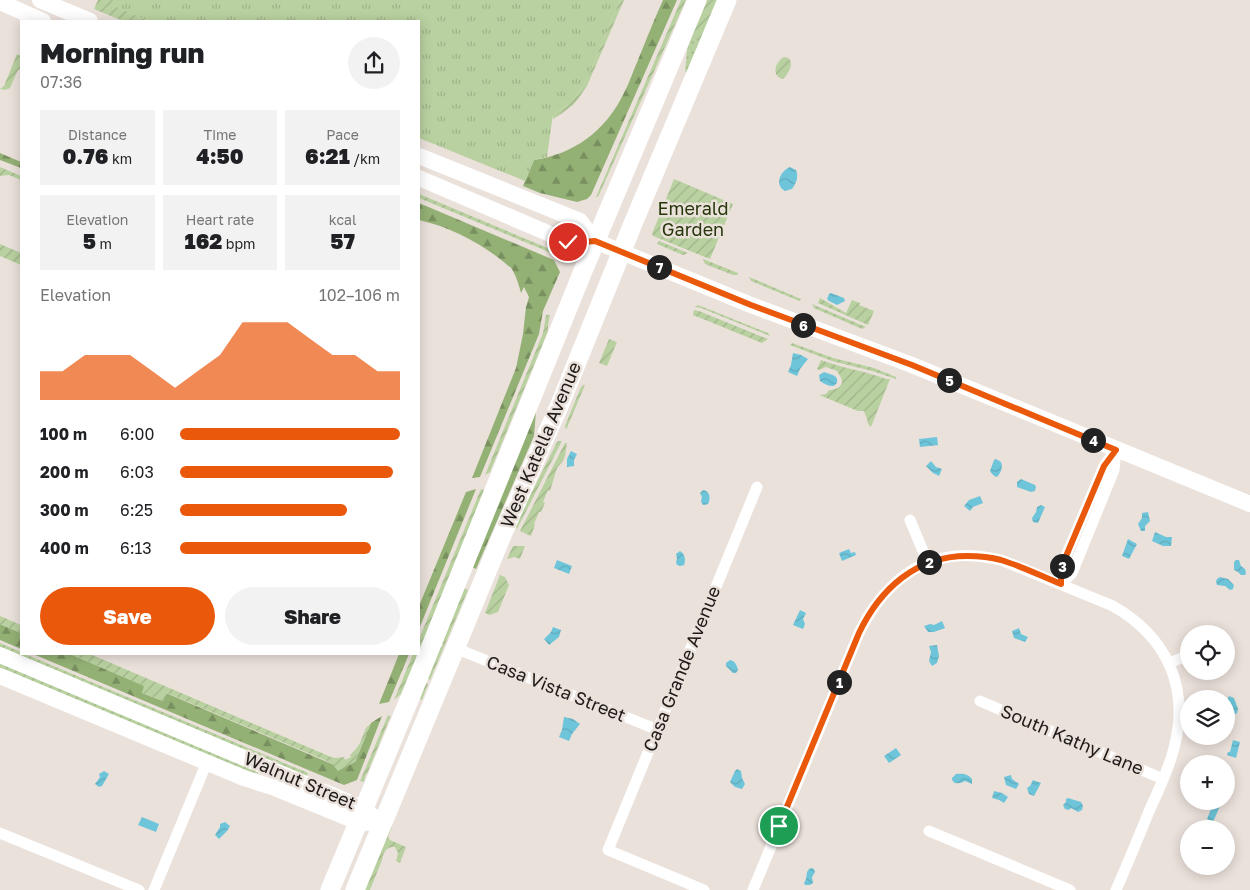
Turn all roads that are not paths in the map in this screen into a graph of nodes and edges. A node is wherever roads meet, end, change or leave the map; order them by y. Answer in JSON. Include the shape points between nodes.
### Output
{"nodes":[{"id":1,"x":40,"y":0,"type":"edge"},
{"id":2,"x":697,"y":0,"type":"edge"},
{"id":3,"x":727,"y":0,"type":"edge"},
{"id":4,"x":0,"y":2,"type":"edge"},
{"id":5,"x":42,"y":20,"type":"edge"},
{"id":6,"x":88,"y":20,"type":"edge"},
{"id":7,"x":420,"y":156,"type":"edge"},
{"id":8,"x":420,"y":178,"type":"edge"},
{"id":9,"x":595,"y":241,"type":"junction"},
{"id":10,"x":621,"y":252,"type":"junction"},
{"id":11,"x":1116,"y":450,"type":"junction"},
{"id":12,"x":757,"y":487,"type":"dead end"},
{"id":13,"x":1250,"y":504,"type":"edge"},
{"id":14,"x":910,"y":520,"type":"dead end"},
{"id":15,"x":928,"y":563,"type":"junction"},
{"id":16,"x":1061,"y":584,"type":"junction"},
{"id":17,"x":456,"y":648,"type":"junction"},
{"id":18,"x":0,"y":655,"type":"edge"},
{"id":19,"x":1180,"y":659,"type":"edge"},
{"id":20,"x":1169,"y":663,"type":"junction"},
{"id":21,"x":0,"y":676,"type":"edge"},
{"id":22,"x":980,"y":701,"type":"dead end"},
{"id":23,"x":658,"y":730,"type":"junction"},
{"id":24,"x":207,"y":762,"type":"junction"},
{"id":25,"x":1163,"y":779,"type":"junction"},
{"id":26,"x":360,"y":815,"type":"junction"},
{"id":27,"x":382,"y":824,"type":"junction"},
{"id":28,"x":929,"y":831,"type":"dead end"},
{"id":29,"x":0,"y":833,"type":"edge"},
{"id":30,"x":139,"y":890,"type":"edge"},
{"id":31,"x":154,"y":890,"type":"edge"},
{"id":32,"x":330,"y":890,"type":"edge"},
{"id":33,"x":355,"y":890,"type":"edge"},
{"id":34,"x":704,"y":890,"type":"edge"},
{"id":35,"x":753,"y":890,"type":"edge"},
{"id":36,"x":1070,"y":890,"type":"edge"},
{"id":37,"x":1116,"y":890,"type":"edge"}],
"edges":[{"from":1,"to":6,"type":"main road"},
{"from":2,"to":9,"type":"main road","name":"West Katella Avenue"},
{"from":3,"to":10,"type":"main road","name":"West Katella Avenue"},
{"from":4,"to":5,"type":"main road"},
{"from":7,"to":9,"type":"main road","via":[[580,221]]},
{"from":8,"to":9,"type":"main road","via":[[571,243]]},
{"from":9,"to":10,"type":"main road"},
{"from":9,"to":26,"type":"main road","name":"West Katella Avenue"},
{"from":10,"to":11,"type":"main road","via":[[775,315],[912,365]]},
{"from":10,"to":17,"type":"main road","name":"West Katella Avenue"},
{"from":11,"to":13,"type":"main road"},
{"from":11,"to":16,"type":"street","via":[[1104,466],[1061,568]]},
{"from":12,"to":23,"type":"street","name":"Casa Grande Avenue"},
{"from":14,"to":15,"type":"street"},
{"from":15,"to":16,"type":"street","via":[[959,556],[986,557]]},
{"from":15,"to":35,"type":"street","via":[[892,586],[865,620]]},
{"from":16,"to":20,"type":"street","via":[[1127,614],[1152,637]]},
{"from":17,"to":23,"type":"street","name":"Casa Vista Street"},
{"from":17,"to":27,"type":"main road","name":"West Katella Avenue"},
{"from":18,"to":26,"type":"main road","name":"Walnut Street"},
{"from":19,"to":20,"type":"street"},
{"from":20,"to":25,"type":"street","via":[[1179,713],[1174,750]]},
{"from":21,"to":24,"type":"main road","name":"Walnut Street"},
{"from":22,"to":25,"type":"street","name":"South Kathy Lane"},
{"from":23,"to":34,"type":"street","name":"Casa Grande Avenue","via":[[608,850]]},
{"from":24,"to":26,"type":"main road","name":"Walnut Street","via":[[244,778]]},
{"from":24,"to":31,"type":"street"},
{"from":25,"to":37,"type":"street"},
{"from":26,"to":27,"type":"main road","name":"Walnut Street"},
{"from":26,"to":32,"type":"main road","name":"West Katella Avenue"},
{"from":27,"to":33,"type":"main road","name":"West Katella Avenue"},
{"from":28,"to":36,"type":"street"},
{"from":29,"to":30,"type":"street"}]}
